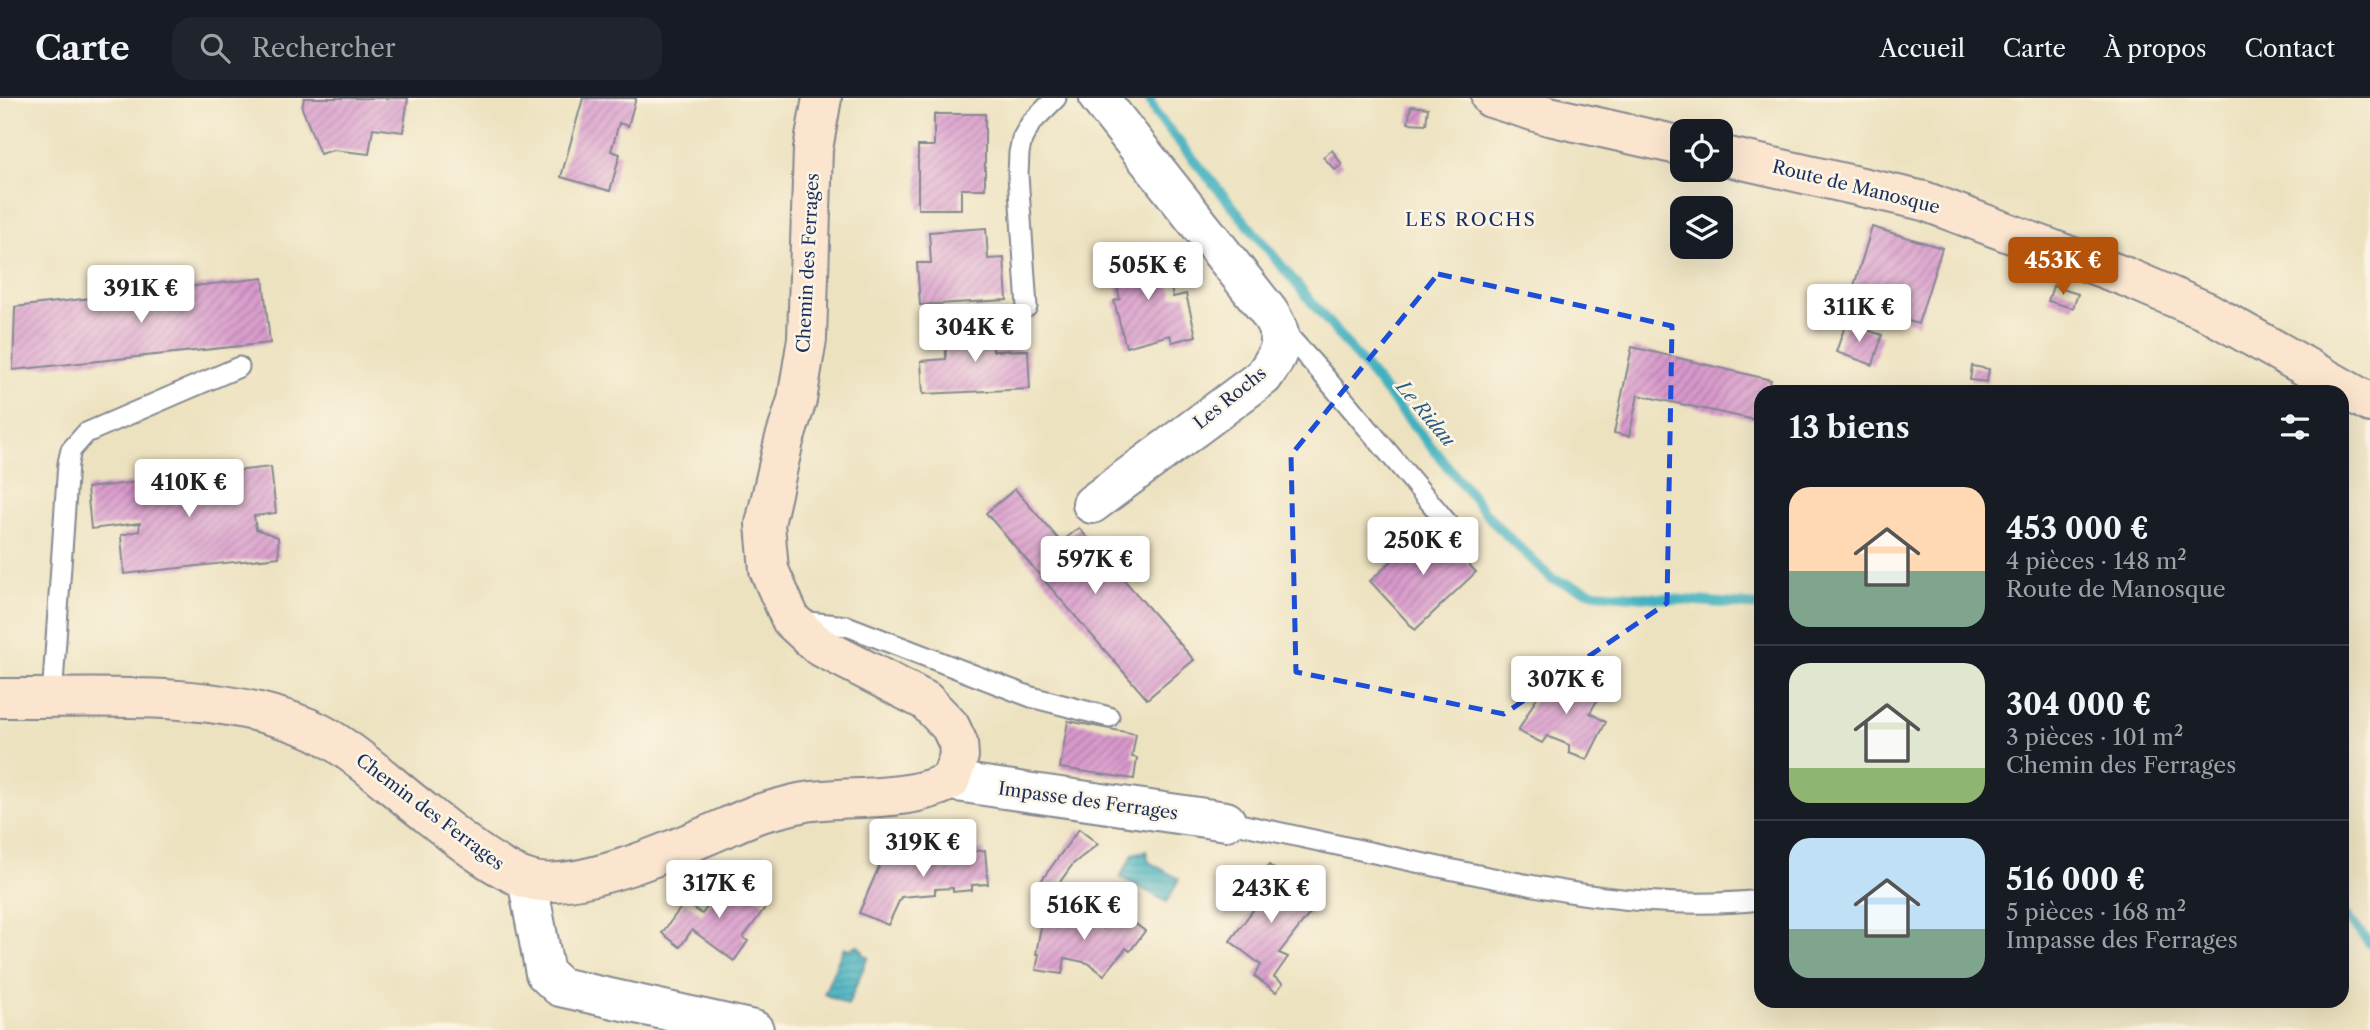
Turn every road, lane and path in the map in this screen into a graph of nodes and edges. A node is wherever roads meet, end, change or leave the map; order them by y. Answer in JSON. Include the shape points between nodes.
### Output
{"nodes":[{"id":1,"x":822,"y":98,"type":"edge"},
{"id":2,"x":1056,"y":98,"type":"edge"},
{"id":3,"x":1099,"y":98,"type":"edge"},
{"id":4,"x":1491,"y":98,"type":"edge"},
{"id":5,"x":1670,"y":143,"type":"edge"},
{"id":6,"x":1733,"y":158,"type":"edge"},
{"id":7,"x":1027,"y":307,"type":"dead end"},
{"id":8,"x":1277,"y":324,"type":"junction"},
{"id":9,"x":239,"y":367,"type":"dead end"},
{"id":10,"x":2338,"y":385,"type":"edge"},
{"id":11,"x":2349,"y":391,"type":"edge"},
{"id":12,"x":2370,"y":403,"type":"edge"},
{"id":13,"x":1091,"y":504,"type":"dead end"},
{"id":14,"x":1450,"y":526,"type":"dead end"},
{"id":15,"x":791,"y":620,"type":"junction"},
{"id":16,"x":0,"y":698,"type":"edge"},
{"id":17,"x":52,"y":699,"type":"junction"},
{"id":18,"x":1109,"y":717,"type":"dead end"},
{"id":19,"x":950,"y":780,"type":"junction"},
{"id":20,"x":1226,"y":821,"type":"joint"},
{"id":21,"x":527,"y":880,"type":"junction"},
{"id":22,"x":1754,"y":901,"type":"edge"},
{"id":23,"x":754,"y":1030,"type":"edge"}],
"edges":[{"from":1,"to":15,"type":"street","name":"Chemin des Ferrages","via":[[813,149],[807,339],[797,400],[765,524],[769,570]]},
{"from":2,"to":7,"type":"lane","via":[[1031,123],[1019,153]]},
{"from":3,"to":8,"type":"street"},
{"from":4,"to":5,"type":"street"},
{"from":6,"to":10,"type":"street","name":"Route de Manosque","via":[[1924,201],[2208,312]]},
{"from":8,"to":13,"type":"street","name":"Les Rochs","via":[[1280,352],[1263,377]]},
{"from":8,"to":14,"type":"lane"},
{"from":9,"to":17,"type":"lane","via":[[86,433],[71,450]]},
{"from":11,"to":12,"type":"street","name":"Route de Manosque"},
{"from":15,"to":18,"type":"lane","via":[[847,626],[1031,697]]},
{"from":15,"to":19,"type":"street","name":"Chemin des Ferrages","via":[[819,646],[926,701],[950,726],[958,743],[959,756]]},
{"from":16,"to":17,"type":"street","name":"Chemin des Ferrages"},
{"from":17,"to":21,"type":"street","name":"Chemin des Ferrages","via":[[190,700],[248,708],[307,727],[356,757],[502,868]]},
{"from":19,"to":20,"type":"street","name":"Impasse des Ferrages"},
{"from":19,"to":21,"type":"street","name":"Chemin des Ferrages","via":[[916,793],[805,802],[757,814],[622,869],[579,880]]},
{"from":20,"to":22,"type":"lane","via":[[1510,882],[1630,900]]},
{"from":21,"to":23,"type":"street","via":[[545,973],[560,987]]}]}
